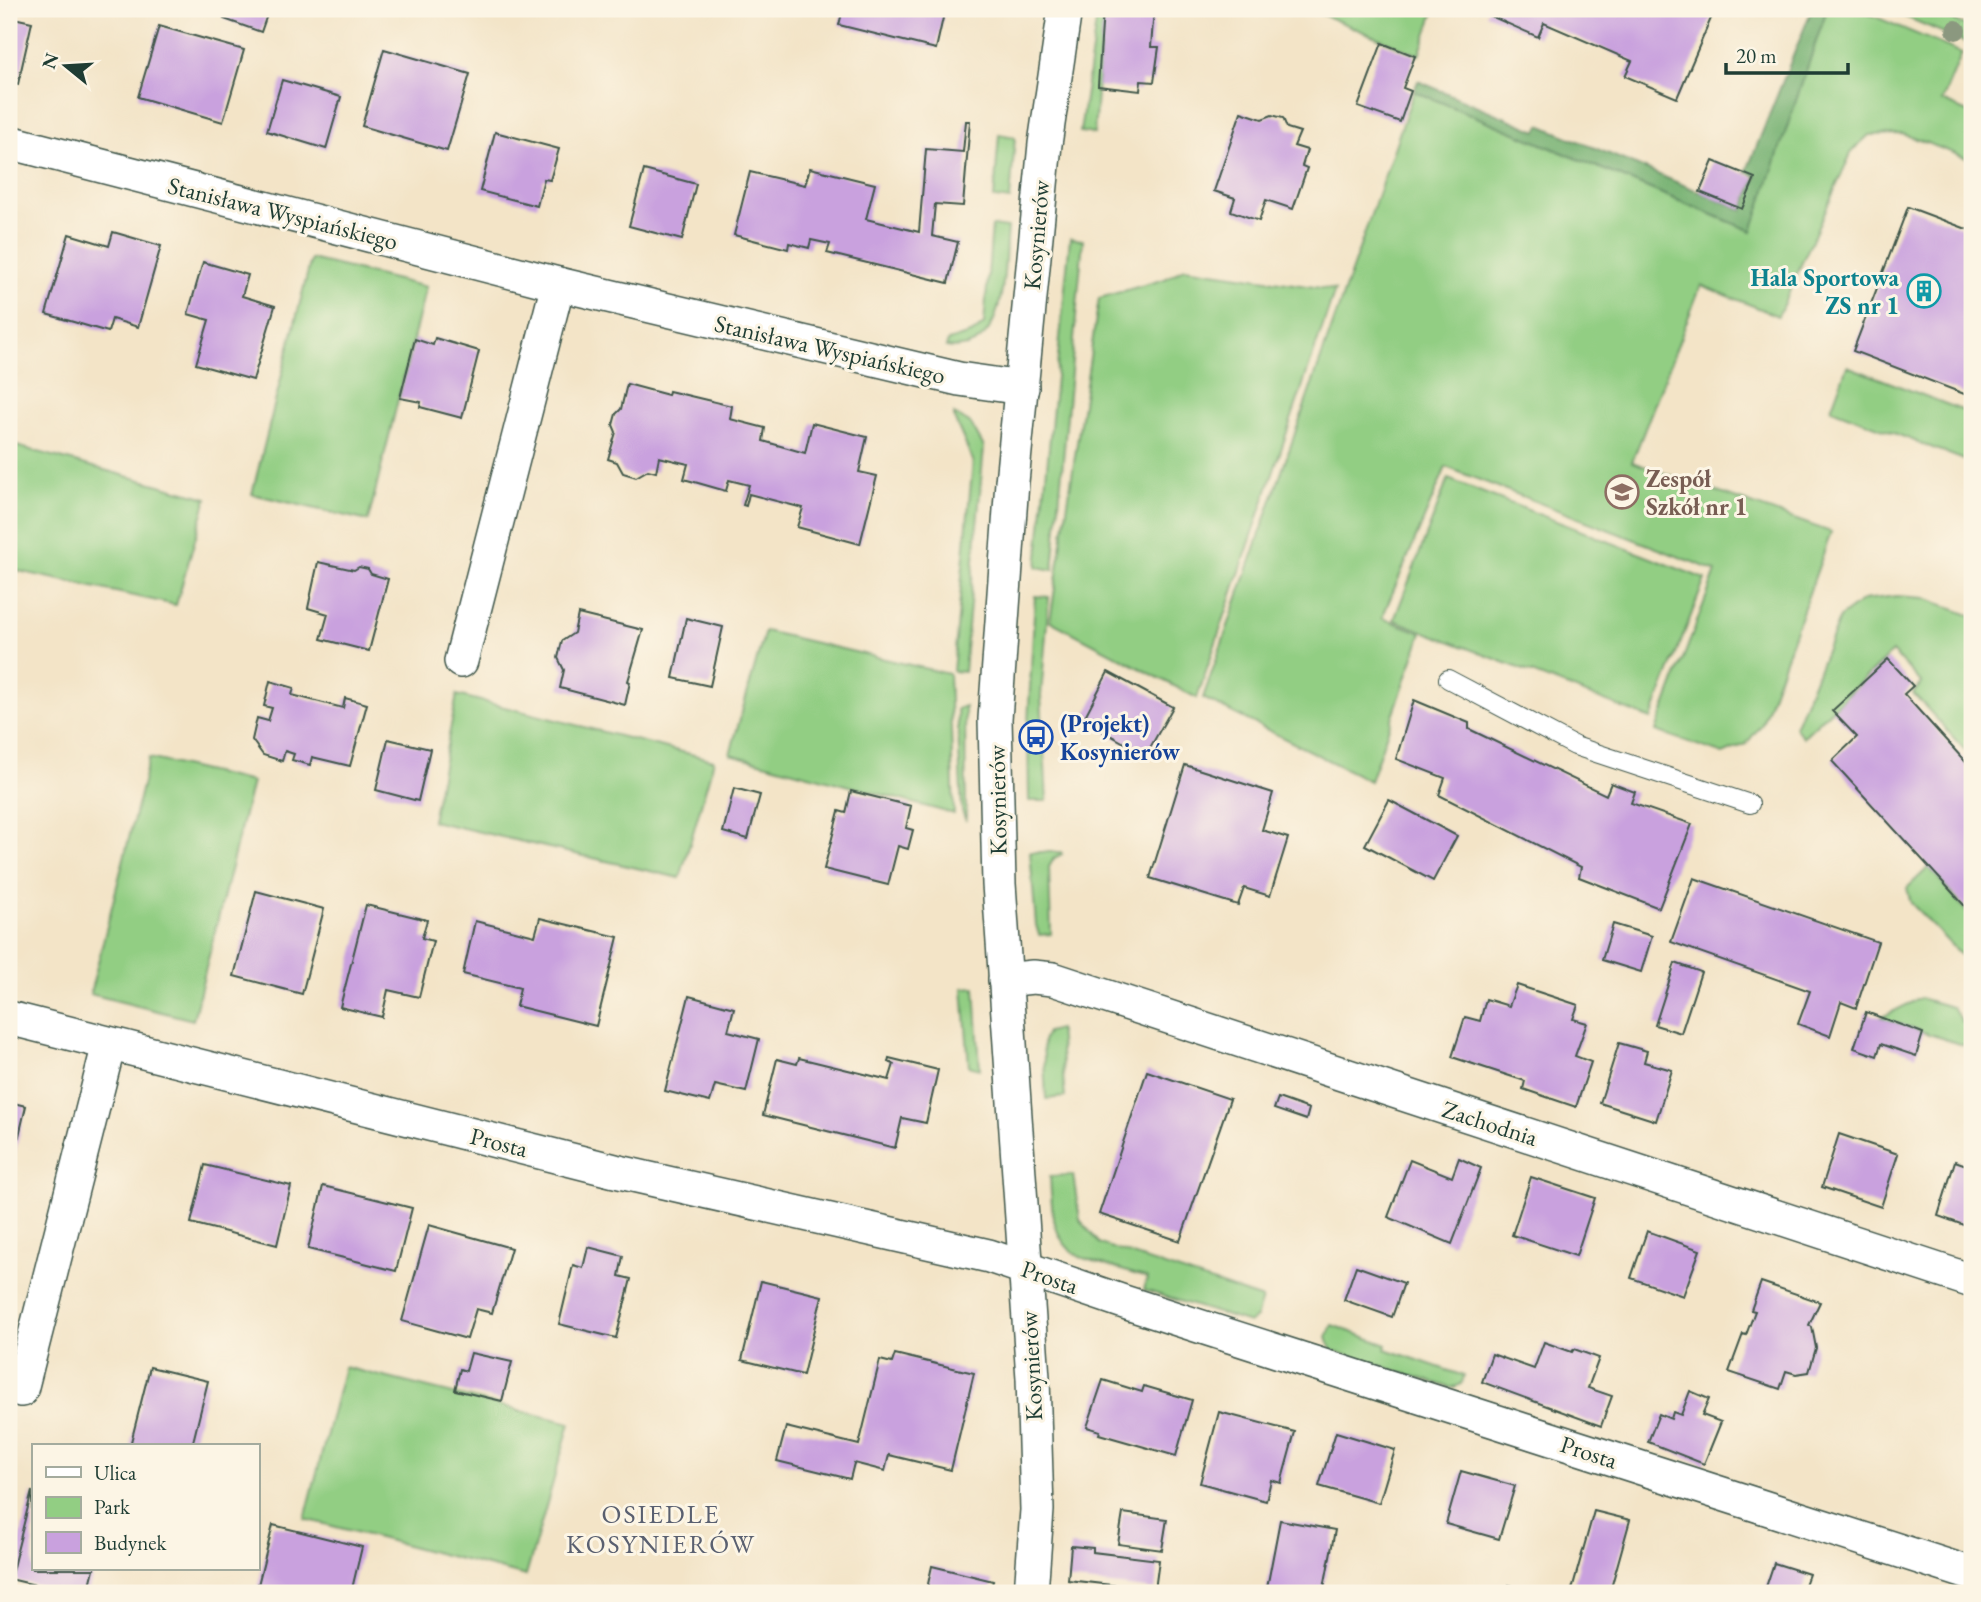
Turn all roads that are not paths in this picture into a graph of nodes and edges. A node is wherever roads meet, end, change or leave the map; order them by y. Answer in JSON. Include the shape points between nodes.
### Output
{"nodes":[{"id":1,"x":1065,"y":9,"type":"edge"},
{"id":2,"x":11,"y":151,"type":"edge"},
{"id":3,"x":558,"y":284,"type":"junction"},
{"id":4,"x":1022,"y":388,"type":"junction"},
{"id":5,"x":460,"y":661,"type":"dead end"},
{"id":6,"x":1448,"y":679,"type":"dead end"},
{"id":7,"x":1750,"y":804,"type":"dead end"},
{"id":8,"x":1005,"y":980,"type":"junction"},
{"id":9,"x":9,"y":1018,"type":"edge"},
{"id":10,"x":109,"y":1044,"type":"junction"},
{"id":11,"x":1025,"y":1269,"type":"junction"},
{"id":12,"x":1972,"y":1281,"type":"edge"},
{"id":13,"x":21,"y":1390,"type":"dead end"},
{"id":14,"x":1972,"y":1574,"type":"edge"},
{"id":15,"x":1031,"y":1593,"type":"edge"}],
"edges":[{"from":1,"to":4,"type":"street","name":"Kosynierów","via":[[1045,144]]},
{"from":2,"to":3,"type":"street","name":"Stanisława Wyspiańskiego"},
{"from":3,"to":4,"type":"street","name":"Stanisława Wyspiańskiego","via":[[959,379]]},
{"from":3,"to":5,"type":"street"},
{"from":4,"to":8,"type":"street","name":"Kosynierów","via":[[995,719]]},
{"from":6,"to":7,"type":"lane","via":[[1575,746]]},
{"from":8,"to":11,"type":"street","name":"Kosynierów"},
{"from":8,"to":12,"type":"street","name":"Zachodnia","via":[[1052,979]]},
{"from":9,"to":10,"type":"street","name":"Prosta"},
{"from":10,"to":11,"type":"street","name":"Prosta","via":[[615,1171],[989,1256]]},
{"from":10,"to":13,"type":"street"},
{"from":11,"to":14,"type":"street","name":"Prosta"},
{"from":11,"to":15,"type":"street","name":"Kosynierów","via":[[1037,1510]]}]}
